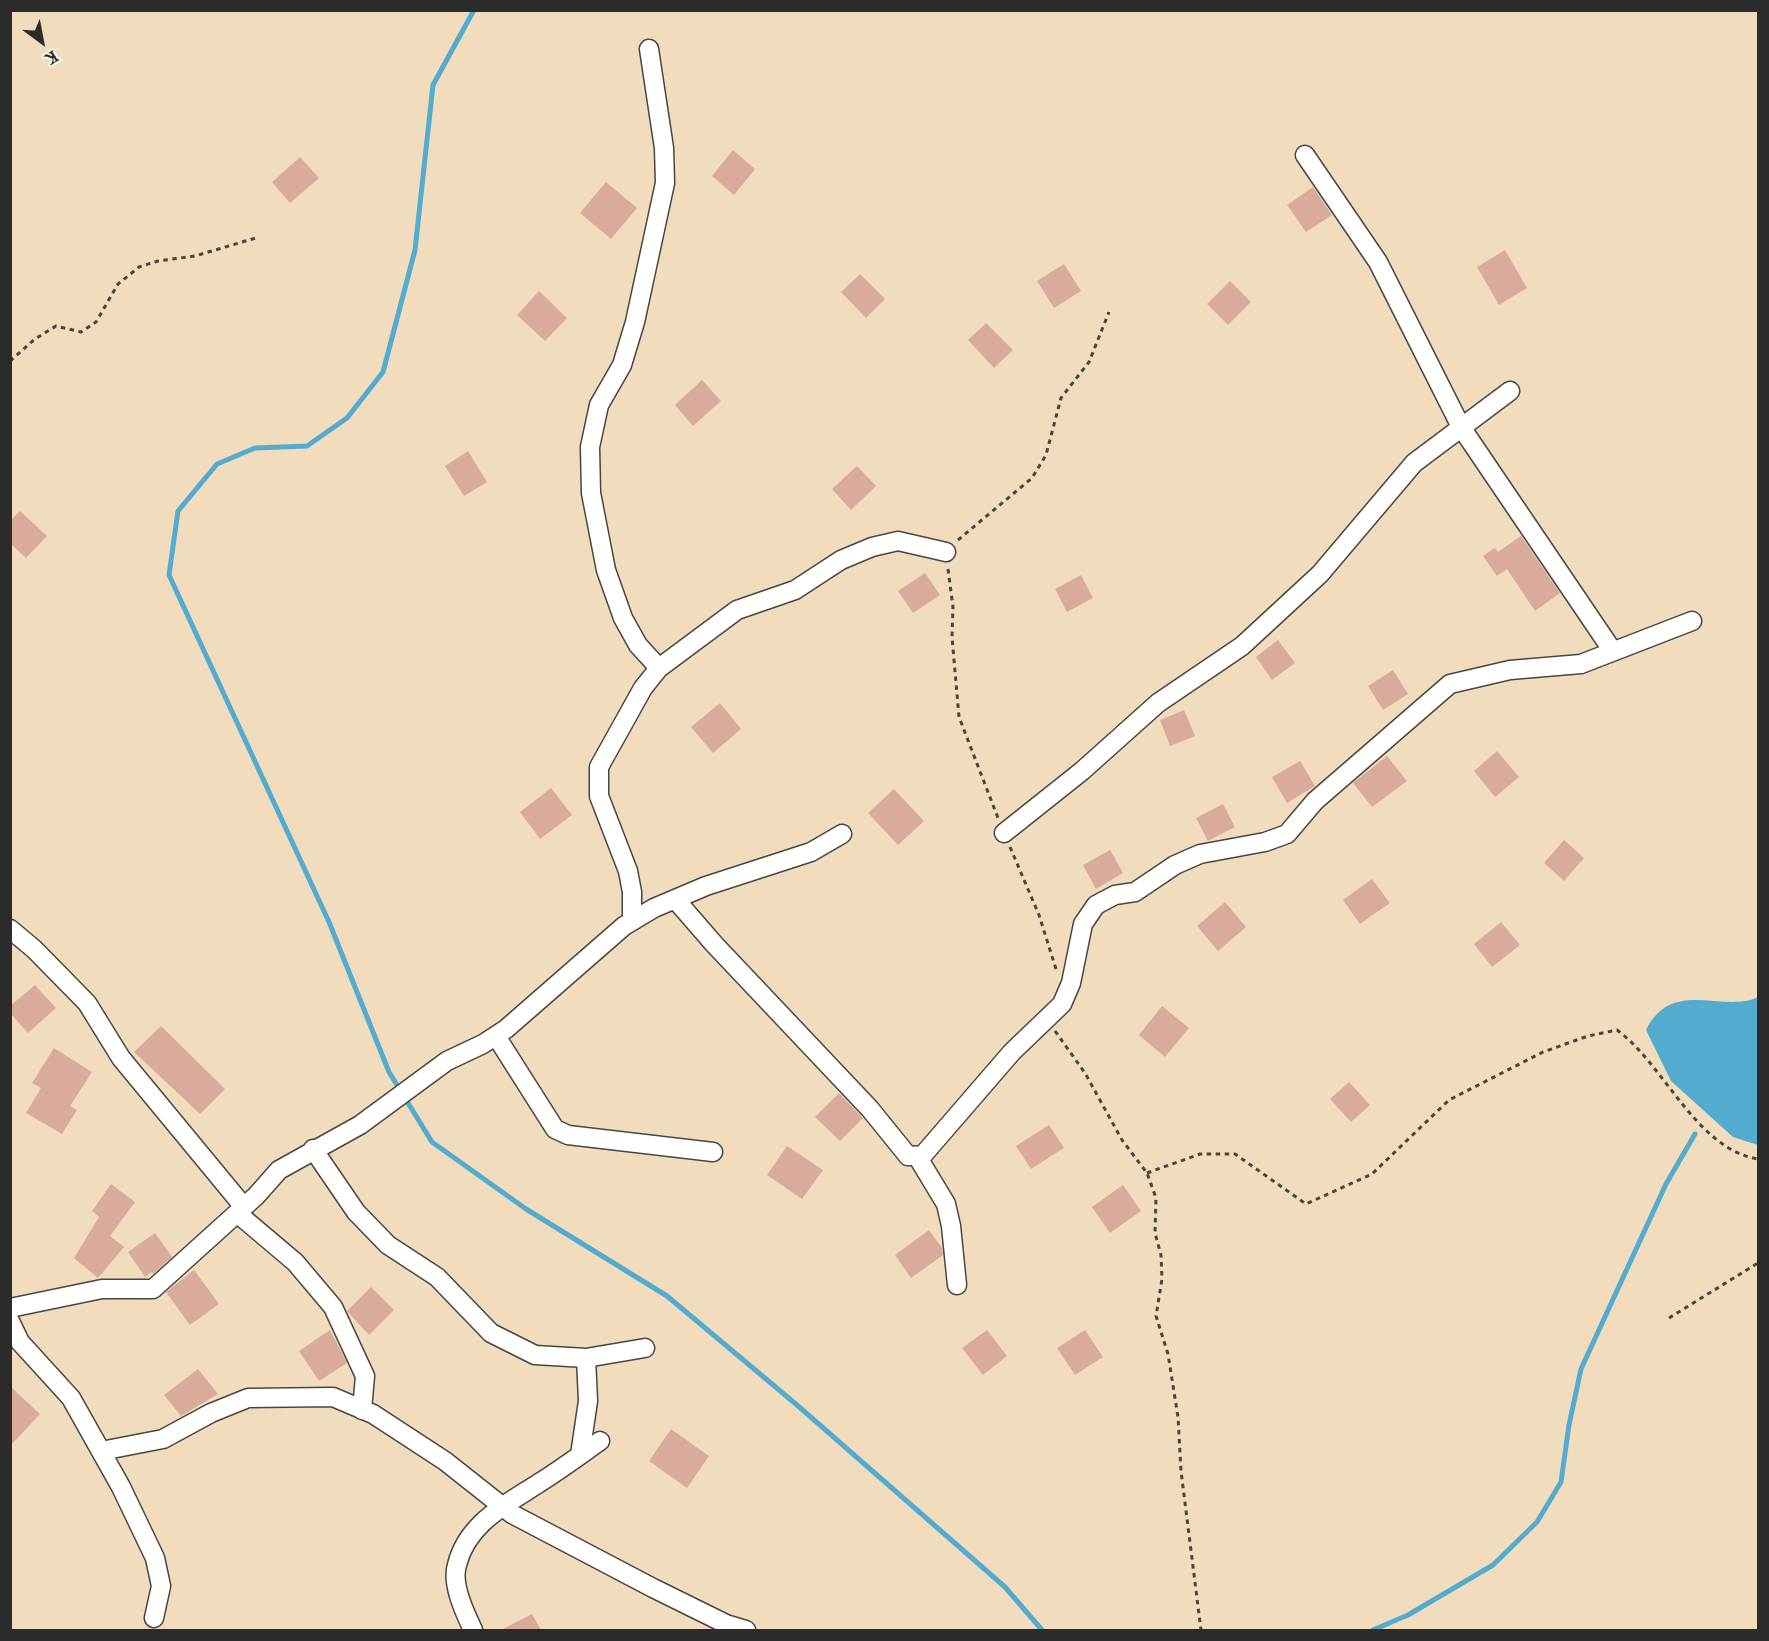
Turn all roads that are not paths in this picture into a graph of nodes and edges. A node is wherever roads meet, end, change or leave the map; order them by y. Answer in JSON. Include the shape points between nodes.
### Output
{"nodes":[{"id":1,"x":649,"y":49,"type":"dead end"},
{"id":2,"x":1305,"y":155,"type":"dead end"},
{"id":3,"x":1510,"y":391,"type":"dead end"},
{"id":4,"x":1461,"y":427,"type":"junction"},
{"id":5,"x":946,"y":552,"type":"road end"},
{"id":6,"x":1692,"y":621,"type":"dead end"},
{"id":7,"x":1612,"y":650,"type":"junction"},
{"id":8,"x":659,"y":668,"type":"junction"},
{"id":9,"x":842,"y":834,"type":"dead end"},
{"id":10,"x":1004,"y":834,"type":"road end"},
{"id":11,"x":675,"y":899,"type":"junction"},
{"id":12,"x":632,"y":921,"type":"junction"},
{"id":13,"x":10,"y":928,"type":"edge"},
{"id":14,"x":496,"y":1036,"type":"junction"},
{"id":15,"x":314,"y":1149,"type":"junction"},
{"id":16,"x":713,"y":1152,"type":"dead end"},
{"id":17,"x":917,"y":1156,"type":"junction"},
{"id":18,"x":240,"y":1210,"type":"junction"},
{"id":19,"x":957,"y":1285,"type":"dead end"},
{"id":20,"x":10,"y":1308,"type":"edge"},
{"id":21,"x":10,"y":1321,"type":"edge"},
{"id":22,"x":645,"y":1348,"type":"dead end"},
{"id":23,"x":586,"y":1358,"type":"junction"},
{"id":24,"x":362,"y":1410,"type":"junction"},
{"id":25,"x":600,"y":1441,"type":"dead end"},
{"id":26,"x":101,"y":1451,"type":"junction"},
{"id":27,"x":580,"y":1455,"type":"junction"},
{"id":28,"x":501,"y":1505,"type":"junction"},
{"id":29,"x":154,"y":1618,"type":"dead end"},
{"id":30,"x":473,"y":1630,"type":"edge"},
{"id":31,"x":746,"y":1630,"type":"edge"}],
"edges":[{"from":1,"to":8,"type":"street","via":[[664,148],[665,183],[635,322],[622,366],[598,405],[590,447],[591,493],[606,570],[623,618],[638,645]]},
{"from":2,"to":4,"type":"street","via":[[1378,262]]},
{"from":3,"to":4,"type":"street"},
{"from":4,"to":7,"type":"street"},
{"from":4,"to":10,"type":"street","via":[[1414,464],[1320,574],[1242,646],[1158,703]]},
{"from":5,"to":8,"type":"street","via":[[898,541],[872,547],[841,560],[795,590],[737,610]]},
{"from":6,"to":7,"type":"street"},
{"from":7,"to":17,"type":"street","via":[[1581,664],[1510,670],[1450,684],[1315,801],[1287,834],[1200,854],[1175,864],[1135,892],[1115,895],[1096,905],[1083,924],[1071,983],[1062,1004],[1012,1052],[931,1149]]},
{"from":8,"to":12,"type":"street","via":[[599,767],[599,796],[628,871]]},
{"from":9,"to":11,"type":"street","via":[[811,852]]},
{"from":11,"to":12,"type":"street"},
{"from":11,"to":17,"type":"street","via":[[870,1109],[908,1156]]},
{"from":12,"to":14,"type":"street"},
{"from":13,"to":18,"type":"street","via":[[87,1003],[121,1058]]},
{"from":14,"to":15,"type":"street","via":[[447,1061],[360,1125]]},
{"from":14,"to":16,"type":"street","via":[[555,1130],[568,1135]]},
{"from":15,"to":18,"type":"street","via":[[279,1170]]},
{"from":15,"to":23,"type":"street","via":[[356,1212],[388,1245],[437,1277],[491,1333],[535,1355]]},
{"from":17,"to":19,"type":"street","via":[[946,1204]]},
{"from":18,"to":20,"type":"street","via":[[153,1289],[102,1289]]},
{"from":18,"to":24,"type":"street","via":[[295,1262],[333,1307],[365,1376]]},
{"from":21,"to":26,"type":"street","via":[[20,1342],[71,1398]]},
{"from":22,"to":23,"type":"street"},
{"from":23,"to":27,"type":"street","via":[[588,1401]]},
{"from":24,"to":26,"type":"street","via":[[333,1396],[248,1398],[163,1439]]},
{"from":24,"to":28,"type":"street","via":[[445,1461]]},
{"from":25,"to":27,"type":"street"},
{"from":26,"to":29,"type":"street","via":[[155,1558],[161,1586]]},
{"from":27,"to":28,"type":"street"},
{"from":28,"to":30,"type":"street","via":[[474,1532],[456,1566],[460,1601]]},
{"from":28,"to":31,"type":"street","via":[[653,1588]]}]}
